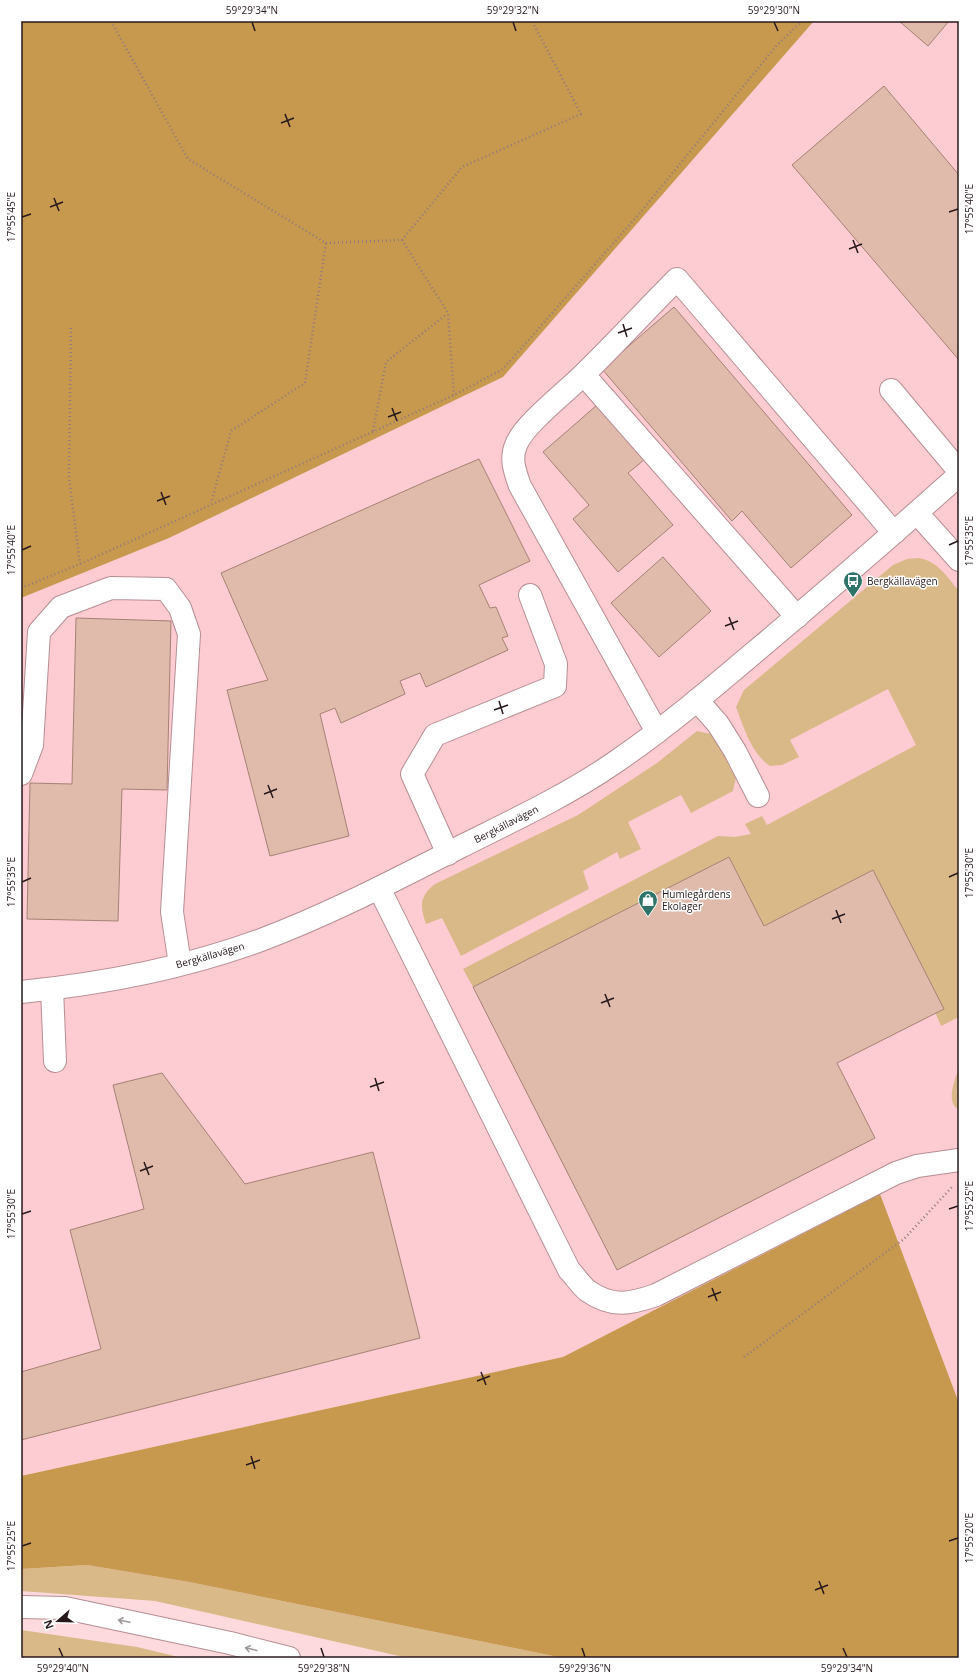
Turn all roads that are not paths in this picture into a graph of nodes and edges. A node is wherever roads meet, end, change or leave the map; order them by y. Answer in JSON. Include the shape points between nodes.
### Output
{"nodes":[{"id":1,"x":584,"y":375,"type":"junction"},
{"id":2,"x":891,"y":390,"type":"dead end"},
{"id":3,"x":959,"y":470,"type":"edge"},
{"id":4,"x":959,"y":475,"type":"edge"},
{"id":5,"x":917,"y":513,"type":"junction"},
{"id":6,"x":894,"y":533,"type":"junction"},
{"id":7,"x":959,"y":560,"type":"edge"},
{"id":8,"x":530,"y":595,"type":"dead end"},
{"id":9,"x":797,"y":617,"type":"junction"},
{"id":10,"x":697,"y":700,"type":"junction"},
{"id":11,"x":657,"y":732,"type":"junction"},
{"id":12,"x":21,"y":774,"type":"edge"},
{"id":13,"x":758,"y":796,"type":"dead end"},
{"id":14,"x":448,"y":854,"type":"junction"},
{"id":15,"x":378,"y":888,"type":"junction"},
{"id":16,"x":180,"y":964,"type":"junction"},
{"id":17,"x":52,"y":989,"type":"junction"},
{"id":18,"x":21,"y":992,"type":"edge"},
{"id":19,"x":55,"y":1061,"type":"dead end"},
{"id":20,"x":959,"y":1160,"type":"edge"},
{"id":21,"x":21,"y":1607,"type":"edge"},
{"id":22,"x":289,"y":1658,"type":"edge"}],
"edges":[{"from":1,"to":6,"type":"main road","via":[[677,279]]},
{"from":1,"to":9,"type":"main road"},
{"from":1,"to":11,"type":"main road","via":[[525,430],[516,444],[512,457],[515,473]]},
{"from":2,"to":3,"type":"main road"},
{"from":4,"to":5,"type":"main road","name":"Bergkällavägen"},
{"from":5,"to":6,"type":"main road","name":"Bergkällavägen"},
{"from":5,"to":7,"type":"main road"},
{"from":6,"to":9,"type":"main road","name":"Bergkällavägen"},
{"from":8,"to":14,"type":"main road","via":[[556,664],[554,686],[435,735],[412,774]]},
{"from":9,"to":10,"type":"main road","name":"Bergkällavägen"},
{"from":10,"to":11,"type":"main road","name":"Bergkällavägen"},
{"from":10,"to":13,"type":"main road","via":[[718,724],[732,746]]},
{"from":11,"to":14,"type":"main road","name":"Bergkällavägen","via":[[580,784]]},
{"from":12,"to":16,"type":"main road","via":[[32,745],[39,632],[61,607],[111,588],[166,588],[180,608],[189,634],[172,912]]},
{"from":14,"to":15,"type":"main road","name":"Bergkällavägen"},
{"from":15,"to":16,"type":"main road","name":"Bergkällavägen","via":[[260,940]]},
{"from":15,"to":20,"type":"main road","via":[[569,1270],[587,1290],[609,1302],[633,1302],[656,1295],[896,1173],[917,1166]]},
{"from":16,"to":17,"type":"main road","name":"Bergkällavägen"},
{"from":17,"to":18,"type":"main road","name":"Bergkällavägen"},
{"from":17,"to":19,"type":"main road"},
{"from":22,"to":21,"type":"main road","one_way":true,"via":[[65,1608]]}]}
